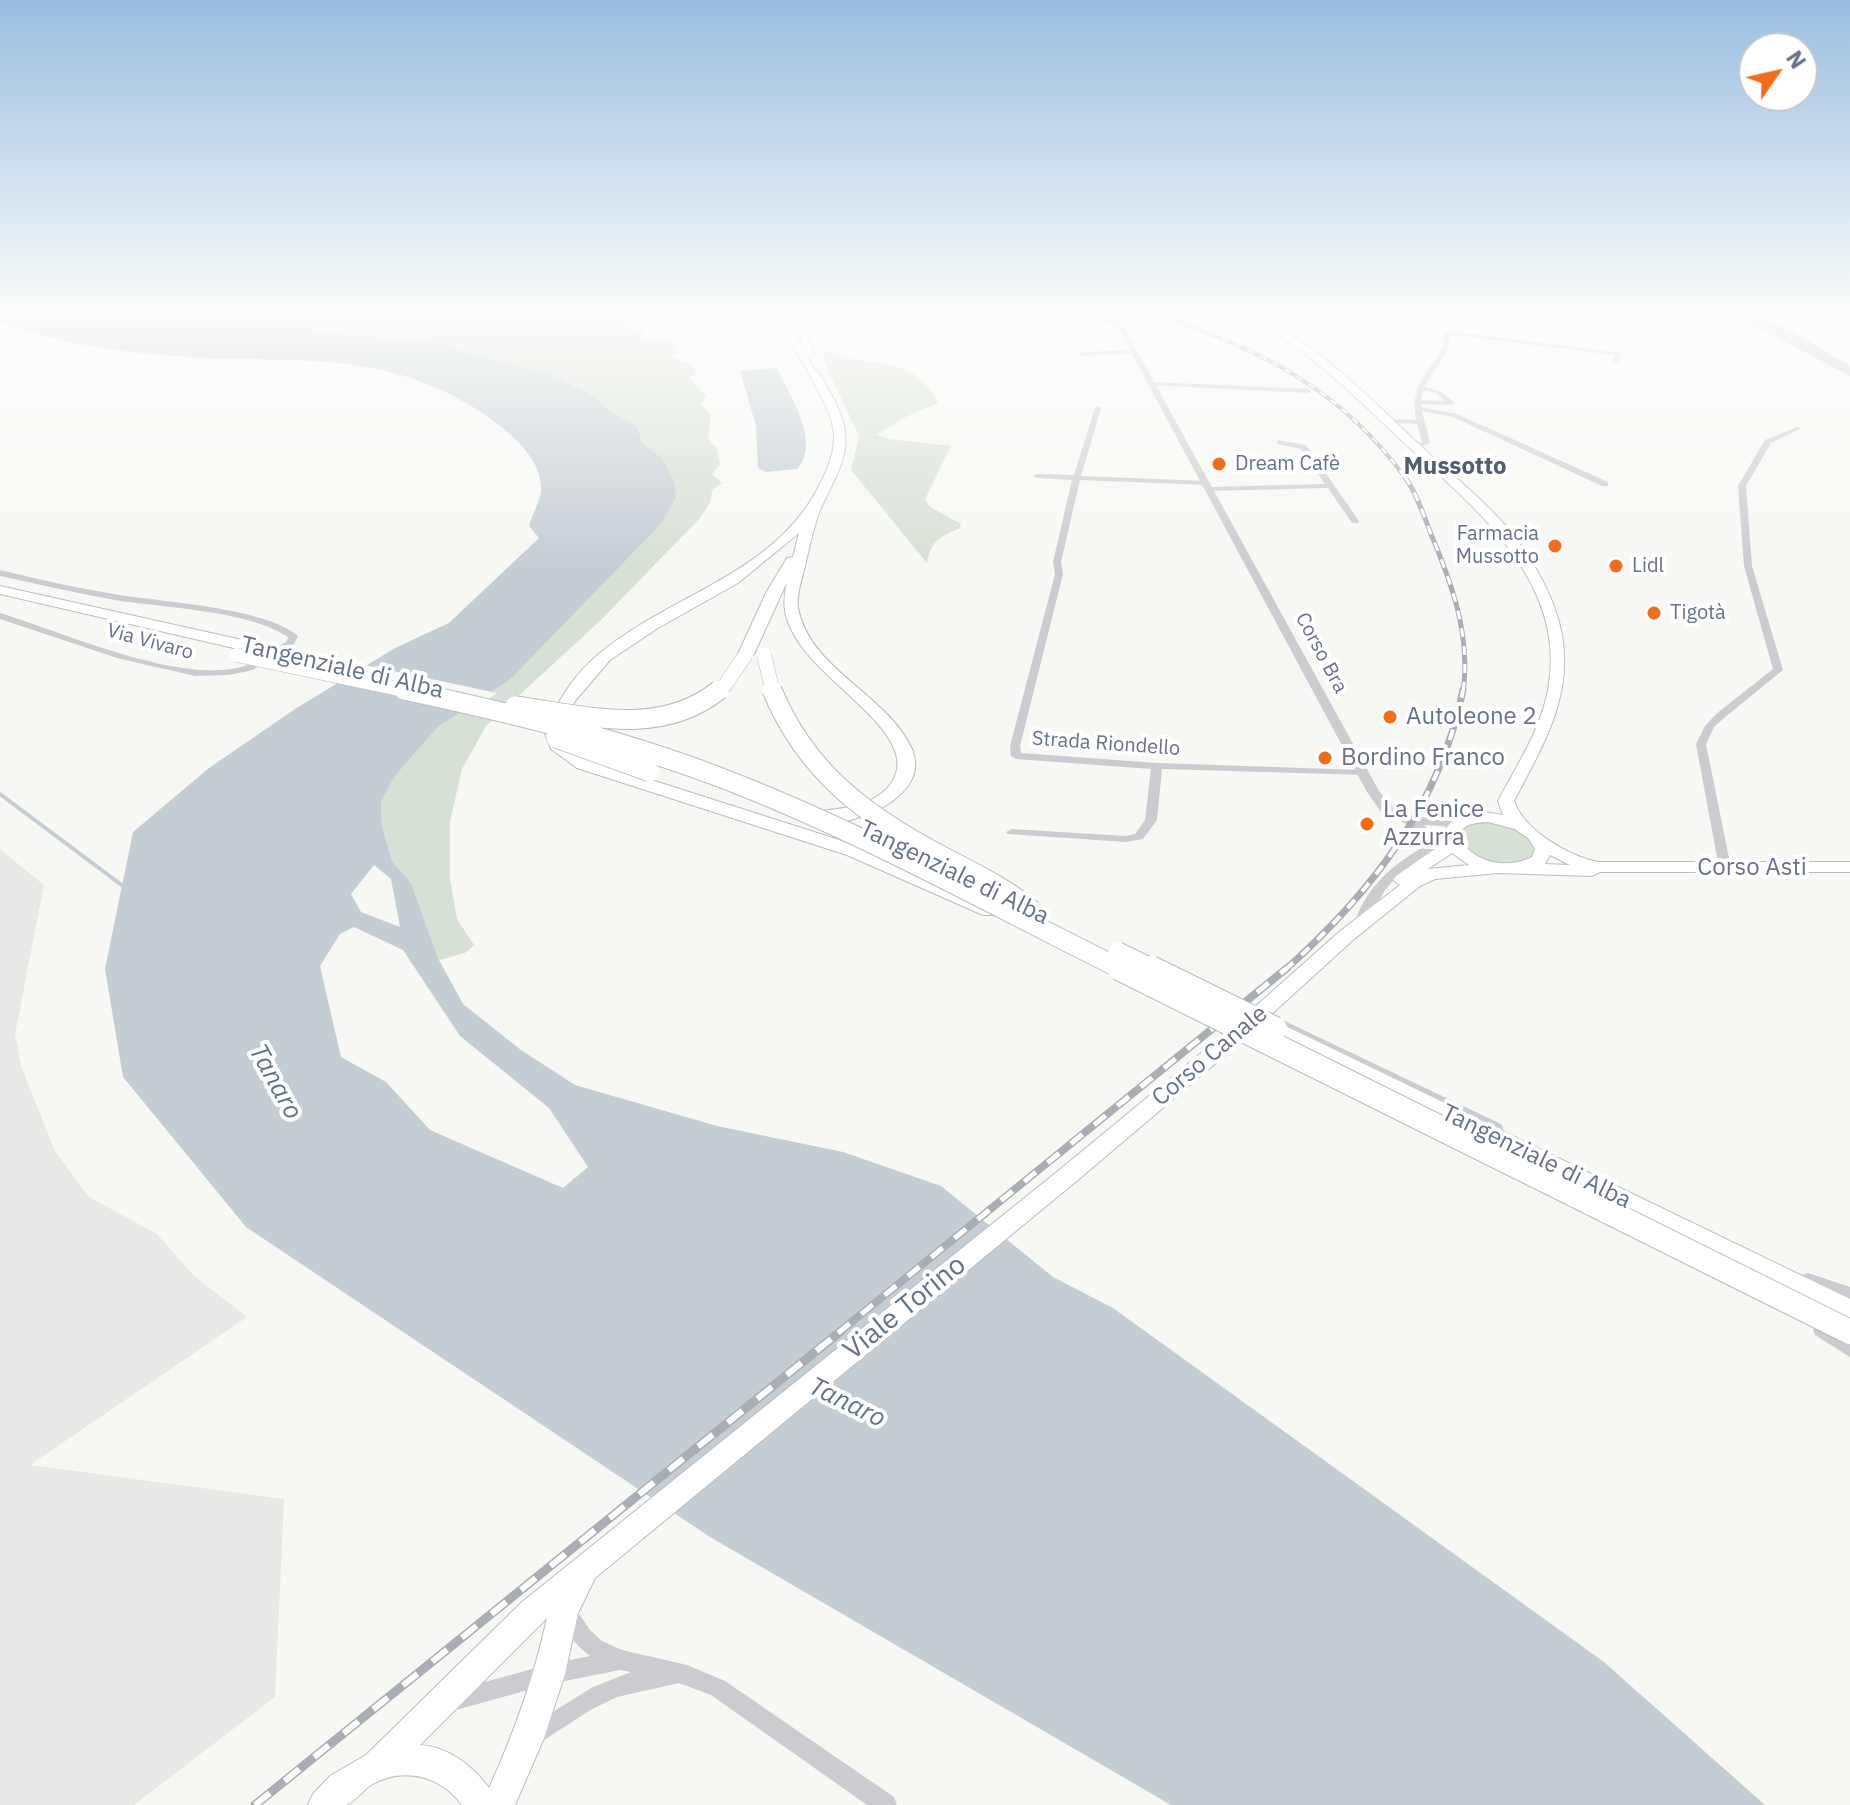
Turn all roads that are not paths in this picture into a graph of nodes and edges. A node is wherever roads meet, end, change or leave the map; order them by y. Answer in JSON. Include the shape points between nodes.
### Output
{"nodes":[{"id":1,"x":826,"y":398,"type":"edge"},
{"id":2,"x":1160,"y":398,"type":"edge"},
{"id":3,"x":1361,"y":398,"type":"edge"},
{"id":4,"x":1420,"y":398,"type":"edge"},
{"id":5,"x":1446,"y":398,"type":"edge"},
{"id":6,"x":1420,"y":406,"type":"junction"},
{"id":7,"x":1098,"y":408,"type":"dead end"},
{"id":8,"x":1387,"y":421,"type":"junction"},
{"id":9,"x":1420,"y":422,"type":"junction"},
{"id":10,"x":1799,"y":428,"type":"dead end"},
{"id":11,"x":1280,"y":442,"type":"dead end"},
{"id":12,"x":1415,"y":447,"type":"junction"},
{"id":13,"x":1037,"y":476,"type":"dead end"},
{"id":14,"x":1076,"y":480,"type":"junction"},
{"id":15,"x":1605,"y":484,"type":"dead end"},
{"id":16,"x":1208,"y":486,"type":"junction"},
{"id":17,"x":1330,"y":486,"type":"junction"},
{"id":18,"x":813,"y":512,"type":"junction"},
{"id":19,"x":1355,"y":521,"type":"dead end"},
{"id":20,"x":803,"y":543,"type":"junction"},
{"id":21,"x":0,"y":573,"type":"edge"},
{"id":22,"x":0,"y":590,"type":"edge"},
{"id":23,"x":0,"y":600,"type":"edge"},
{"id":24,"x":0,"y":616,"type":"edge"},
{"id":25,"x":244,"y":651,"type":"junction"},
{"id":26,"x":755,"y":654,"type":"junction"},
{"id":27,"x":458,"y":702,"type":"junction"},
{"id":28,"x":493,"y":703,"type":"junction"},
{"id":29,"x":1157,"y":766,"type":"junction"},
{"id":30,"x":1522,"y":771,"type":"junction"},
{"id":31,"x":1362,"y":773,"type":"junction"},
{"id":32,"x":1478,"y":817,"type":"junction"},
{"id":33,"x":1412,"y":821,"type":"junction"},
{"id":34,"x":1457,"y":823,"type":"junction"},
{"id":35,"x":1520,"y":825,"type":"junction"},
{"id":36,"x":1012,"y":832,"type":"dead end"},
{"id":37,"x":1453,"y":844,"type":"junction"},
{"id":38,"x":1542,"y":844,"type":"junction"},
{"id":39,"x":1850,"y":867,"type":"edge"},
{"id":40,"x":1499,"y":868,"type":"junction"},
{"id":41,"x":1654,"y":868,"type":"junction"},
{"id":42,"x":1725,"y":868,"type":"junction"},
{"id":43,"x":1519,"y":869,"type":"junction"},
{"id":44,"x":1026,"y":914,"type":"junction"},
{"id":45,"x":1364,"y":916,"type":"junction"},
{"id":46,"x":1346,"y":936,"type":"junction"},
{"id":47,"x":1260,"y":1014,"type":"junction"},
{"id":48,"x":1236,"y":1035,"type":"junction"},
{"id":49,"x":1071,"y":1173,"type":"joint"},
{"id":50,"x":1850,"y":1294,"type":"edge"},
{"id":51,"x":1850,"y":1312,"type":"edge"},
{"id":52,"x":1850,"y":1332,"type":"edge"},
{"id":53,"x":1850,"y":1350,"type":"edge"},
{"id":54,"x":589,"y":1565,"type":"junction"},
{"id":55,"x":564,"y":1609,"type":"junction"},
{"id":56,"x":620,"y":1660,"type":"junction"},
{"id":57,"x":550,"y":1674,"type":"junction"},
{"id":58,"x":687,"y":1675,"type":"junction"},
{"id":59,"x":440,"y":1704,"type":"junction"},
{"id":60,"x":528,"y":1738,"type":"junction"},
{"id":61,"x":377,"y":1766,"type":"junction"},
{"id":62,"x":324,"y":1805,"type":"edge"},
{"id":63,"x":481,"y":1805,"type":"edge"},
{"id":64,"x":498,"y":1805,"type":"edge"},
{"id":65,"x":886,"y":1805,"type":"edge"}],
"edges":[{"from":1,"to":18,"type":"highway","via":[[840,438]]},
{"from":2,"to":16,"type":"street","name":"Corso Bra"},
{"from":3,"to":8,"type":"main road"},
{"from":4,"to":6,"type":"street"},
{"from":5,"to":6,"type":"street","via":[[1452,403]]},
{"from":6,"to":9,"type":"street"},
{"from":6,"to":15,"type":"street","via":[[1455,415]]},
{"from":7,"to":14,"type":"street","name":"Strada Riondello"},
{"from":8,"to":9,"type":"street"},
{"from":8,"to":12,"type":"main road"},
{"from":9,"to":12,"type":"street","via":[[1426,443]]},
{"from":10,"to":42,"type":"street","via":[[1768,442],[1742,486],[1748,566],[1778,670],[1720,716],[1701,744]]},
{"from":11,"to":17,"type":"street","via":[[1303,447]]},
{"from":12,"to":30,"type":"main road","via":[[1521,552],[1553,623],[1558,674],[1549,716]]},
{"from":13,"to":14,"type":"street"},
{"from":14,"to":16,"type":"street"},
{"from":14,"to":29,"type":"street","name":"Strada Riondello","via":[[1016,756]]},
{"from":16,"to":17,"type":"street"},
{"from":16,"to":31,"type":"street","name":"Corso Bra"},
{"from":17,"to":19,"type":"street"},
{"from":18,"to":20,"type":"highway"},
{"from":18,"to":44,"type":"highway","bridge":true,"via":[[758,564],[615,648],[587,671],[561,707],[552,731],[557,745],[583,764],[854,851],[988,911]]},
{"from":20,"to":26,"type":"highway","via":[[773,593]]},
{"from":20,"to":27,"type":"highway","bridge":true,"via":[[790,606],[801,637],[898,739],[905,754],[904,779],[893,793],[867,807],[836,817],[776,814]]},
{"from":21,"to":24,"type":"street","name":"Via Vivaro","via":[[216,612],[288,630],[293,636],[250,668],[195,673],[120,656]]},
{"from":22,"to":25,"type":"highway","name":"Tangenziale di Alba"},
{"from":23,"to":25,"type":"highway"},
{"from":25,"to":27,"type":"highway","name":"Tangenziale di Alba","bridge":true},
{"from":25,"to":28,"type":"highway","name":"Tangenziale di Alba"},
{"from":26,"to":28,"type":"highway","bridge":true,"via":[[718,694],[675,715],[594,719]]},
{"from":26,"to":44,"type":"highway","bridge":true,"via":[[784,721],[830,779],[881,821],[1012,892]]},
{"from":27,"to":44,"type":"highway","name":"Tangenziale di Alba","bridge":true,"via":[[596,736],[710,773]]},
{"from":28,"to":44,"type":"highway","name":"Tangenziale di Alba","bridge":true,"via":[[607,730],[719,765],[885,839]]},
{"from":29,"to":31,"type":"street","name":"Strada Riondello"},
{"from":29,"to":36,"type":"street","via":[[1151,820],[1139,837]]},
{"from":30,"to":32,"type":"main road"},
{"from":30,"to":35,"type":"main road","via":[[1506,801]]},
{"from":31,"to":33,"type":"street","name":"Corso Bra","via":[[1386,809]]},
{"from":32,"to":34,"type":"main road"},
{"from":32,"to":35,"type":"main road"},
{"from":33,"to":34,"type":"street"},
{"from":33,"to":45,"type":"street","name":"Corso Bra","via":[[1432,846],[1383,883]]},
{"from":34,"to":37,"type":"main road","via":[[1450,833]]},
{"from":35,"to":38,"type":"main road","name":"Corso Asti"},
{"from":37,"to":40,"type":"main road","via":[[1476,862]]},
{"from":37,"to":45,"type":"main road","name":"Corso Canale"},
{"from":38,"to":41,"type":"main road","name":"Corso Asti","via":[[1579,863]]},
{"from":38,"to":43,"type":"main road","via":[[1540,860]]},
{"from":39,"to":42,"type":"main road","name":"Corso Asti"},
{"from":40,"to":43,"type":"main road","name":"Corso Asti"},
{"from":40,"to":46,"type":"main road","name":"Corso Canale","via":[[1431,874]]},
{"from":41,"to":42,"type":"main road","name":"Corso Asti"},
{"from":41,"to":43,"type":"main road","name":"Corso Asti"},
{"from":44,"to":51,"type":"highway","name":"Tangenziale di Alba","bridge":true},
{"from":44,"to":52,"type":"highway","name":"Tangenziale di Alba","bridge":true},
{"from":45,"to":46,"type":"main road","name":"Corso Canale"},
{"from":46,"to":47,"type":"main road","name":"Corso Canale"},
{"from":47,"to":48,"type":"main road","name":"Corso Canale"},
{"from":47,"to":50,"type":"street","via":[[1814,1283]]},
{"from":48,"to":49,"type":"main road","name":"Corso Canale"},
{"from":48,"to":53,"type":"street","via":[[1794,1315]]},
{"from":49,"to":54,"type":"main road","name":"Viale Torino"},
{"from":54,"to":55,"type":"main road","name":"Viale Torino"},
{"from":54,"to":59,"type":"main road","name":"Viale Torino","via":[[532,1612]]},
{"from":55,"to":56,"type":"street","via":[[595,1648]]},
{"from":55,"to":57,"type":"main road","name":"Viale Torino"},
{"from":56,"to":57,"type":"street"},
{"from":56,"to":58,"type":"street"},
{"from":57,"to":59,"type":"street"},
{"from":57,"to":60,"type":"main road","name":"Viale Torino"},
{"from":58,"to":60,"type":"street","via":[[624,1682]]},
{"from":58,"to":65,"type":"street","via":[[718,1688]]},
{"from":59,"to":61,"type":"main road","name":"Viale Torino"},
{"from":60,"to":64,"type":"main road","name":"Viale Torino"},
{"from":61,"to":62,"type":"main road"},
{"from":61,"to":63,"type":"main road","via":[[404,1759],[449,1767],[471,1786]]}]}
